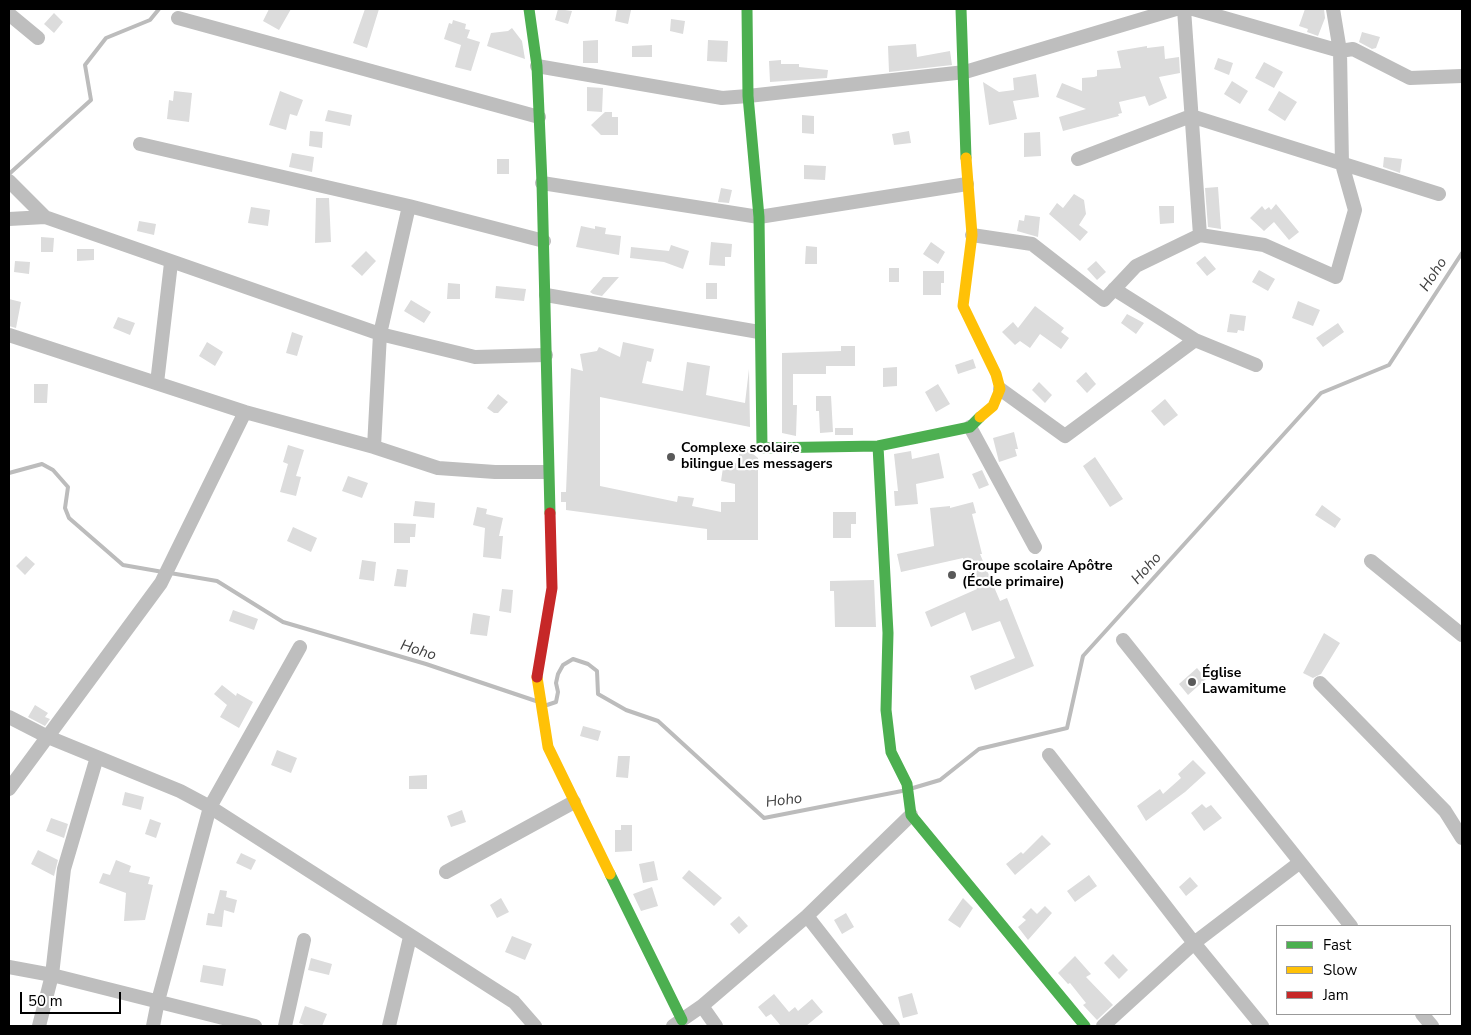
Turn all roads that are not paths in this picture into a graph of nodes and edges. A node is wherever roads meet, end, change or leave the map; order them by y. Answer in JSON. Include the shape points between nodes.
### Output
{"nodes":[{"id":1,"x":528,"y":9,"type":"edge"},
{"id":2,"x":747,"y":9,"type":"edge"},
{"id":3,"x":961,"y":9,"type":"edge"},
{"id":4,"x":1176,"y":9,"type":"edge"},
{"id":5,"x":1184,"y":9,"type":"edge"},
{"id":6,"x":1193,"y":9,"type":"edge"},
{"id":7,"x":1333,"y":9,"type":"edge"},
{"id":8,"x":9,"y":14,"type":"edge"},
{"id":9,"x":178,"y":18,"type":"dead end"},
{"id":10,"x":38,"y":38,"type":"dead end"},
{"id":11,"x":1340,"y":51,"type":"junction"},
{"id":12,"x":538,"y":66,"type":"junction"},
{"id":13,"x":965,"y":72,"type":"junction"},
{"id":14,"x":1462,"y":76,"type":"edge"},
{"id":15,"x":748,"y":96,"type":"junction"},
{"id":16,"x":1191,"y":116,"type":"junction"},
{"id":17,"x":540,"y":117,"type":"junction"},
{"id":18,"x":140,"y":144,"type":"dead end"},
{"id":19,"x":1078,"y":159,"type":"dead end"},
{"id":20,"x":1342,"y":164,"type":"junction"},
{"id":21,"x":9,"y":181,"type":"edge"},
{"id":22,"x":542,"y":183,"type":"junction"},
{"id":23,"x":967,"y":184,"type":"junction"},
{"id":24,"x":1439,"y":194,"type":"dead end"},
{"id":25,"x":409,"y":206,"type":"junction"},
{"id":26,"x":45,"y":217,"type":"junction"},
{"id":27,"x":759,"y":217,"type":"junction"},
{"id":28,"x":9,"y":220,"type":"edge"},
{"id":29,"x":972,"y":235,"type":"junction"},
{"id":30,"x":1200,"y":235,"type":"junction"},
{"id":31,"x":544,"y":241,"type":"junction"},
{"id":32,"x":171,"y":263,"type":"junction"},
{"id":33,"x":1114,"y":289,"type":"junction"},
{"id":34,"x":546,"y":295,"type":"junction"},
{"id":35,"x":759,"y":332,"type":"junction"},
{"id":36,"x":380,"y":334,"type":"junction"},
{"id":37,"x":9,"y":335,"type":"edge"},
{"id":38,"x":1195,"y":340,"type":"junction"},
{"id":39,"x":546,"y":355,"type":"junction"},
{"id":40,"x":1256,"y":365,"type":"dead end"},
{"id":41,"x":157,"y":384,"type":"junction"},
{"id":42,"x":1000,"y":389,"type":"junction"},
{"id":43,"x":245,"y":412,"type":"junction"},
{"id":44,"x":970,"y":427,"type":"junction"},
{"id":45,"x":878,"y":446,"type":"junction"},
{"id":46,"x":374,"y":447,"type":"junction"},
{"id":47,"x":547,"y":472,"type":"junction"},
{"id":48,"x":1035,"y":547,"type":"dead end"},
{"id":49,"x":1371,"y":561,"type":"dead end"},
{"id":50,"x":1462,"y":635,"type":"edge"},
{"id":51,"x":1123,"y":640,"type":"dead end"},
{"id":52,"x":300,"y":647,"type":"dead end"},
{"id":53,"x":1320,"y":683,"type":"dead end"},
{"id":54,"x":9,"y":718,"type":"edge"},
{"id":55,"x":48,"y":737,"type":"junction"},
{"id":56,"x":1049,"y":755,"type":"dead end"},
{"id":57,"x":97,"y":757,"type":"junction"},
{"id":58,"x":9,"y":789,"type":"edge"},
{"id":59,"x":574,"y":802,"type":"junction"},
{"id":60,"x":210,"y":807,"type":"junction"},
{"id":61,"x":911,"y":815,"type":"junction"},
{"id":62,"x":1462,"y":838,"type":"edge"},
{"id":63,"x":1299,"y":863,"type":"junction"},
{"id":64,"x":446,"y":872,"type":"dead end"},
{"id":65,"x":808,"y":916,"type":"junction"},
{"id":66,"x":1349,"y":925,"type":"edge"},
{"id":67,"x":410,"y":937,"type":"junction"},
{"id":68,"x":304,"y":940,"type":"dead end"},
{"id":69,"x":1194,"y":943,"type":"junction"},
{"id":70,"x":9,"y":967,"type":"edge"},
{"id":71,"x":52,"y":975,"type":"junction"},
{"id":72,"x":158,"y":1001,"type":"junction"},
{"id":73,"x":702,"y":1006,"type":"junction"},
{"id":74,"x":1423,"y":1015,"type":"edge"},
{"id":75,"x":678,"y":1023,"type":"edge"},
{"id":76,"x":39,"y":1026,"type":"edge"},
{"id":77,"x":154,"y":1026,"type":"edge"},
{"id":78,"x":255,"y":1026,"type":"edge"},
{"id":79,"x":285,"y":1026,"type":"edge"},
{"id":80,"x":389,"y":1026,"type":"edge"},
{"id":81,"x":535,"y":1026,"type":"edge"},
{"id":82,"x":716,"y":1026,"type":"edge"},
{"id":83,"x":893,"y":1026,"type":"edge"},
{"id":84,"x":1085,"y":1026,"type":"edge"},
{"id":85,"x":1103,"y":1026,"type":"edge"},
{"id":86,"x":1262,"y":1026,"type":"edge"},
{"id":87,"x":1432,"y":1026,"type":"edge"}],
"edges":[{"from":1,"to":12,"type":"street"},
{"from":2,"to":15,"type":"street"},
{"from":3,"to":13,"type":"street"},
{"from":4,"to":13,"type":"street"},
{"from":5,"to":16,"type":"street"},
{"from":6,"to":11,"type":"street"},
{"from":7,"to":11,"type":"street"},
{"from":8,"to":10,"type":"street"},
{"from":9,"to":17,"type":"street"},
{"from":11,"to":14,"type":"street","via":[[1353,49],[1410,78]]},
{"from":11,"to":20,"type":"street"},
{"from":12,"to":15,"type":"street","via":[[722,98]]},
{"from":12,"to":17,"type":"street"},
{"from":13,"to":15,"type":"street"},
{"from":13,"to":23,"type":"street"},
{"from":15,"to":27,"type":"street"},
{"from":16,"to":19,"type":"street"},
{"from":16,"to":20,"type":"street"},
{"from":16,"to":30,"type":"street"},
{"from":17,"to":22,"type":"street"},
{"from":18,"to":25,"type":"street"},
{"from":20,"to":24,"type":"street"},
{"from":20,"to":30,"type":"street","via":[[1355,210],[1336,277],[1264,245]]},
{"from":21,"to":26,"type":"street"},
{"from":22,"to":27,"type":"street"},
{"from":22,"to":31,"type":"street"},
{"from":23,"to":27,"type":"street"},
{"from":23,"to":29,"type":"street"},
{"from":25,"to":31,"type":"street"},
{"from":25,"to":36,"type":"street"},
{"from":26,"to":28,"type":"street"},
{"from":26,"to":32,"type":"street"},
{"from":27,"to":35,"type":"street"},
{"from":29,"to":33,"type":"street","via":[[1032,244],[1104,300]]},
{"from":29,"to":42,"type":"street","via":[[963,306]]},
{"from":30,"to":33,"type":"street","via":[[1136,266]]},
{"from":31,"to":34,"type":"street"},
{"from":32,"to":36,"type":"street"},
{"from":32,"to":41,"type":"street"},
{"from":33,"to":38,"type":"street"},
{"from":34,"to":35,"type":"street"},
{"from":34,"to":39,"type":"street"},
{"from":35,"to":45,"type":"street","via":[[762,448]]},
{"from":36,"to":39,"type":"street","via":[[475,357]]},
{"from":36,"to":46,"type":"street"},
{"from":37,"to":41,"type":"street"},
{"from":38,"to":40,"type":"street"},
{"from":38,"to":42,"type":"street","via":[[1065,436]]},
{"from":39,"to":47,"type":"street"},
{"from":41,"to":43,"type":"street"},
{"from":42,"to":44,"type":"street","via":[[993,406]]},
{"from":43,"to":46,"type":"street"},
{"from":43,"to":55,"type":"street","via":[[160,583]]},
{"from":44,"to":45,"type":"street"},
{"from":44,"to":48,"type":"street"},
{"from":45,"to":61,"type":"street","via":[[888,633],[886,710],[891,752],[908,789]]},
{"from":46,"to":47,"type":"street","via":[[438,468]]},
{"from":47,"to":59,"type":"street","via":[[552,588],[536,672],[548,747]]},
{"from":49,"to":50,"type":"street"},
{"from":51,"to":63,"type":"street"},
{"from":52,"to":60,"type":"street"},
{"from":53,"to":62,"type":"street","via":[[1445,812]]},
{"from":54,"to":55,"type":"street"},
{"from":55,"to":57,"type":"street"},
{"from":55,"to":58,"type":"street"},
{"from":56,"to":69,"type":"street"},
{"from":57,"to":60,"type":"street"},
{"from":57,"to":71,"type":"street","via":[[64,868]]},
{"from":59,"to":64,"type":"street"},
{"from":59,"to":75,"type":"street"},
{"from":60,"to":67,"type":"street"},
{"from":60,"to":72,"type":"street"},
{"from":61,"to":65,"type":"street"},
{"from":61,"to":84,"type":"street"},
{"from":63,"to":66,"type":"street"},
{"from":63,"to":69,"type":"street"},
{"from":65,"to":73,"type":"street"},
{"from":65,"to":83,"type":"street"},
{"from":67,"to":80,"type":"street"},
{"from":67,"to":81,"type":"street","via":[[514,1002]]},
{"from":68,"to":79,"type":"street"},
{"from":69,"to":85,"type":"street"},
{"from":69,"to":86,"type":"street"},
{"from":70,"to":71,"type":"street"},
{"from":71,"to":72,"type":"street"},
{"from":71,"to":76,"type":"street"},
{"from":72,"to":77,"type":"street"},
{"from":72,"to":78,"type":"street"},
{"from":73,"to":75,"type":"street"},
{"from":73,"to":82,"type":"street"},
{"from":74,"to":87,"type":"street"}]}
